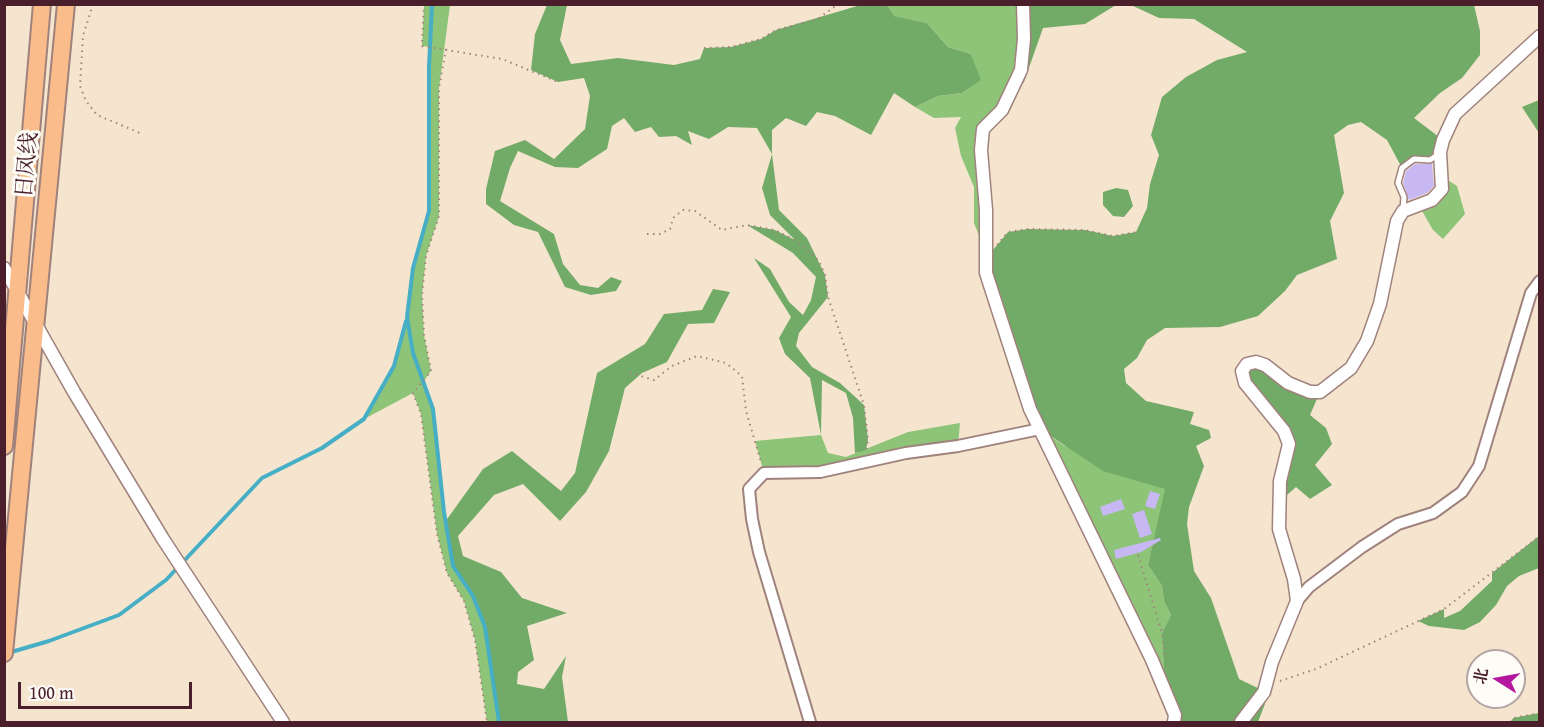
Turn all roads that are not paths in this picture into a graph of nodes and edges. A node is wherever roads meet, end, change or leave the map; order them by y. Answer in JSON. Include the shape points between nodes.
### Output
{"nodes":[{"id":1,"x":42,"y":4,"type":"edge"},
{"id":2,"x":66,"y":4,"type":"edge"},
{"id":3,"x":1023,"y":4,"type":"edge"},
{"id":4,"x":1539,"y":36,"type":"edge"},
{"id":5,"x":1440,"y":152,"type":"junction"},
{"id":6,"x":1402,"y":210,"type":"junction"},
{"id":7,"x":4,"y":268,"type":"edge"},
{"id":8,"x":1539,"y":281,"type":"edge"},
{"id":9,"x":18,"y":291,"type":"junction"},
{"id":10,"x":36,"y":325,"type":"junction"},
{"id":11,"x":1040,"y":429,"type":"junction"},
{"id":12,"x":4,"y":447,"type":"edge"},
{"id":13,"x":1297,"y":601,"type":"junction"},
{"id":14,"x":4,"y":653,"type":"edge"},
{"id":15,"x":283,"y":723,"type":"edge"},
{"id":16,"x":810,"y":723,"type":"edge"},
{"id":17,"x":1174,"y":723,"type":"edge"},
{"id":18,"x":1241,"y":723,"type":"edge"}],
"edges":[{"from":1,"to":9,"type":"highway"},
{"from":2,"to":10,"type":"highway","name":"日凤线"},
{"from":3,"to":11,"type":"street","via":[[1021,70],[1002,110],[983,129],[984,248],[992,296],[1018,378]]},
{"from":4,"to":5,"type":"street","via":[[1455,114]]},
{"from":5,"to":6,"type":"street","via":[[1443,183],[1438,195]]},
{"from":5,"to":6,"type":"lane","via":[[1430,160],[1414,159],[1402,168],[1398,183],[1404,197]]},
{"from":6,"to":13,"type":"street","via":[[1393,235],[1380,304],[1367,341],[1350,368],[1320,392],[1288,384],[1256,362],[1247,364],[1242,371],[1245,383],[1284,431],[1289,444],[1280,481],[1279,529]]},
{"from":7,"to":9,"type":"street"},
{"from":8,"to":13,"type":"street","via":[[1531,293],[1479,466],[1462,492],[1433,513],[1398,525],[1362,547],[1309,586]]},
{"from":9,"to":10,"type":"street"},
{"from":9,"to":12,"type":"highway"},
{"from":10,"to":14,"type":"highway","name":"日凤线"},
{"from":10,"to":15,"type":"street","via":[[163,539]]},
{"from":11,"to":16,"type":"street","via":[[820,472],[764,473],[749,489],[752,519]]},
{"from":11,"to":17,"type":"street","via":[[1152,660],[1175,715]]},
{"from":13,"to":18,"type":"street","via":[[1264,692]]}]}
